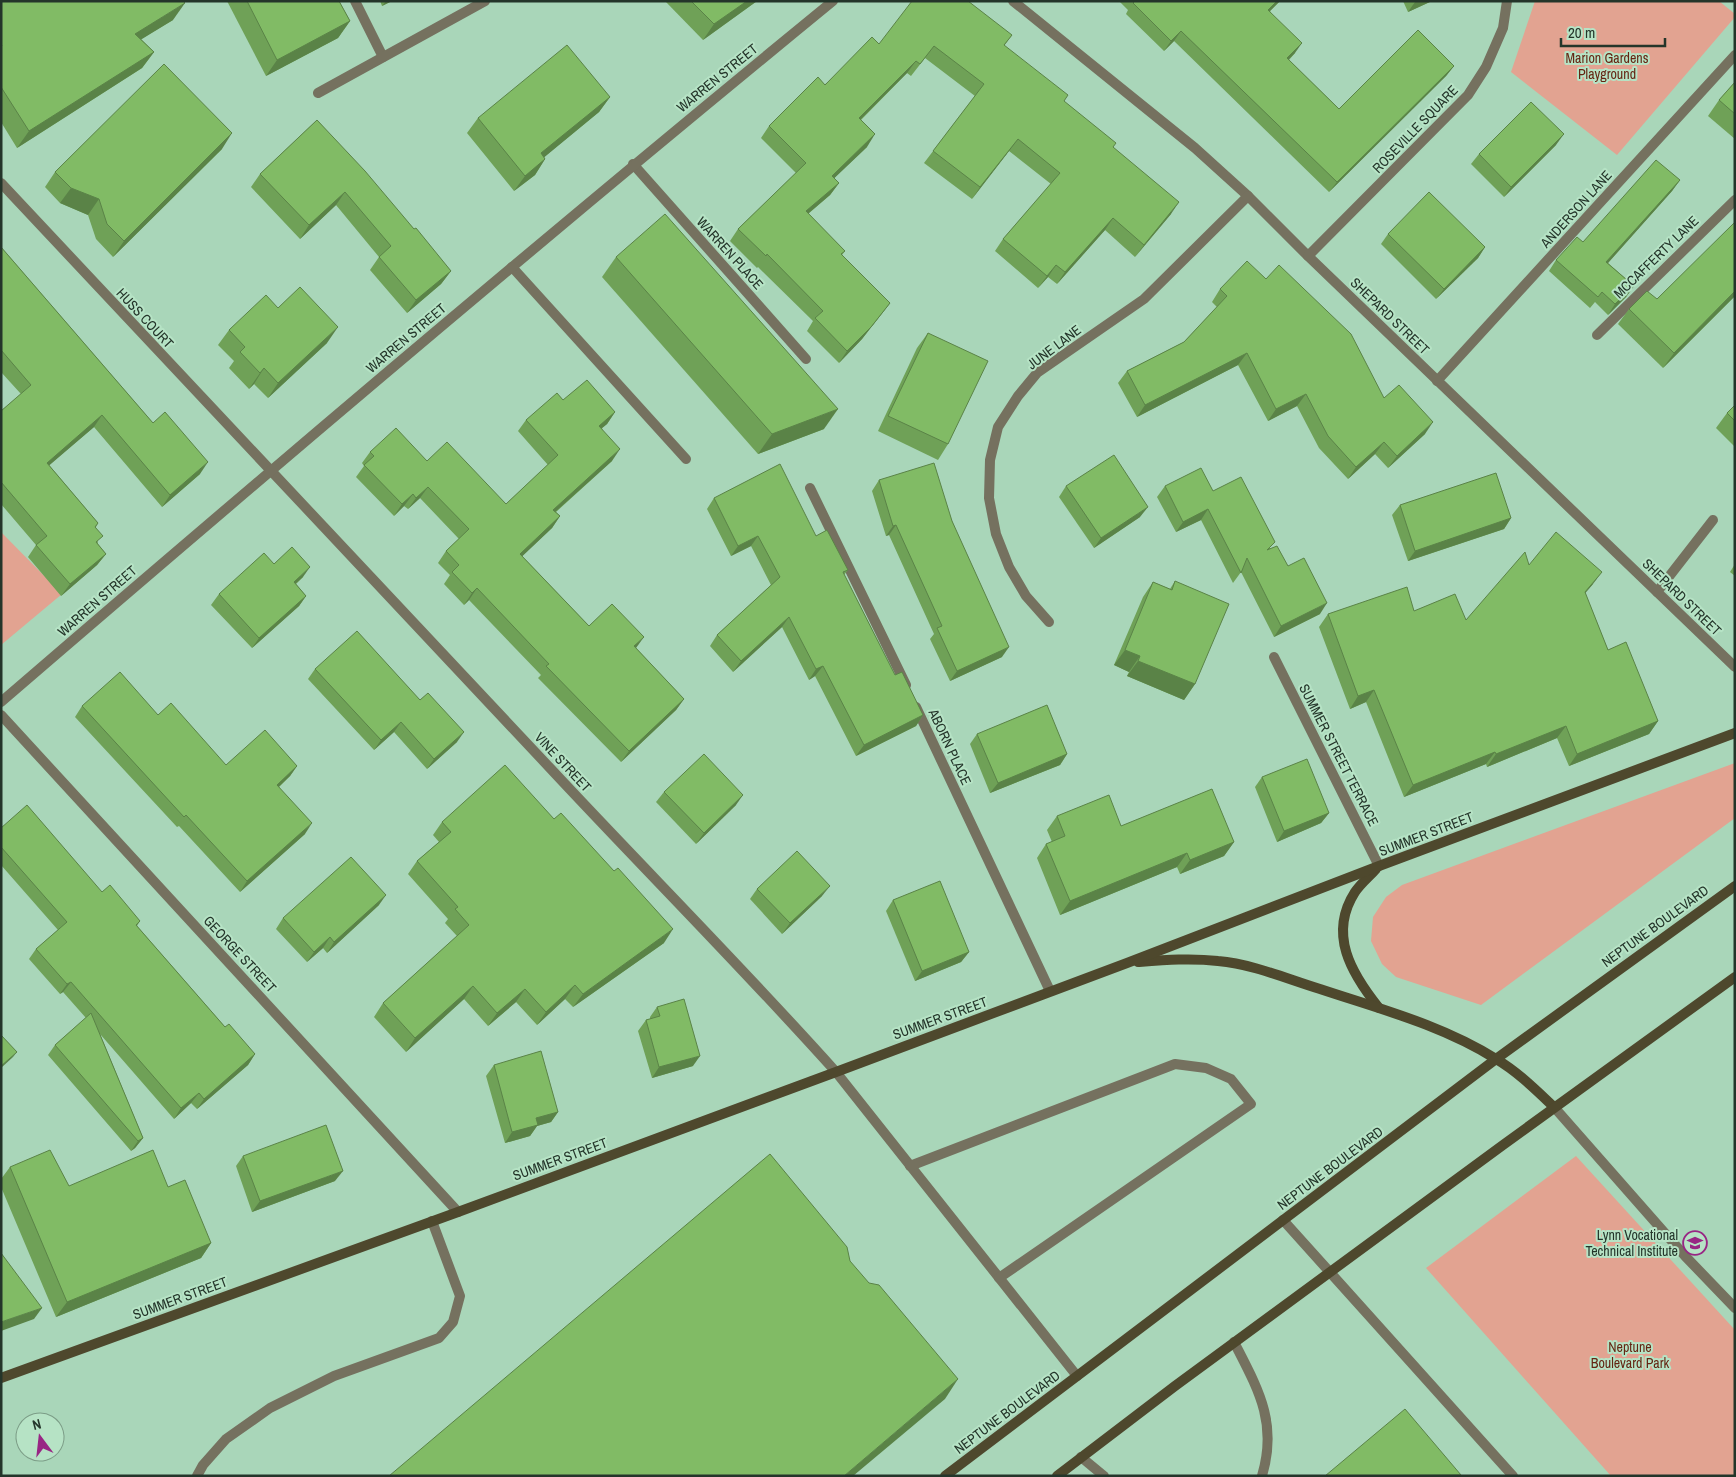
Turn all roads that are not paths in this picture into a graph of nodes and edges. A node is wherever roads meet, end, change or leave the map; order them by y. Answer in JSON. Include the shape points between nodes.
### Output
{"nodes":[{"id":1,"x":355,"y":1,"type":"edge"},
{"id":2,"x":484,"y":1,"type":"edge"},
{"id":3,"x":833,"y":1,"type":"edge"},
{"id":4,"x":1013,"y":1,"type":"edge"},
{"id":5,"x":1507,"y":1,"type":"edge"},
{"id":6,"x":1735,"y":55,"type":"edge"},
{"id":7,"x":383,"y":57,"type":"junction"},
{"id":8,"x":318,"y":93,"type":"dead end"},
{"id":9,"x":633,"y":164,"type":"junction"},
{"id":10,"x":1,"y":183,"type":"edge"},
{"id":11,"x":1248,"y":196,"type":"junction"},
{"id":12,"x":1735,"y":200,"type":"edge"},
{"id":13,"x":1308,"y":256,"type":"junction"},
{"id":14,"x":512,"y":267,"type":"junction"},
{"id":15,"x":1597,"y":334,"type":"dead end"},
{"id":16,"x":806,"y":359,"type":"dead end"},
{"id":17,"x":1437,"y":381,"type":"junction"},
{"id":18,"x":686,"y":459,"type":"dead end"},
{"id":19,"x":269,"y":471,"type":"junction"},
{"id":20,"x":810,"y":488,"type":"dead end"},
{"id":21,"x":1713,"y":520,"type":"dead end"},
{"id":22,"x":1657,"y":592,"type":"junction"},
{"id":23,"x":1049,"y":622,"type":"dead end"},
{"id":24,"x":1274,"y":656,"type":"dead end"},
{"id":25,"x":1735,"y":667,"type":"edge"},
{"id":26,"x":1,"y":702,"type":"edge"},
{"id":27,"x":1,"y":715,"type":"edge"},
{"id":28,"x":1735,"y":732,"type":"edge"},
{"id":29,"x":1379,"y":866,"type":"junction"},
{"id":30,"x":1735,"y":886,"type":"edge"},
{"id":31,"x":1127,"y":963,"type":"junction"},
{"id":32,"x":1735,"y":977,"type":"edge"},
{"id":33,"x":1050,"y":992,"type":"junction"},
{"id":34,"x":1380,"y":1009,"type":"junction"},
{"id":35,"x":1496,"y":1059,"type":"junction"},
{"id":36,"x":836,"y":1072,"type":"junction"},
{"id":37,"x":1554,"y":1108,"type":"junction"},
{"id":38,"x":910,"y":1166,"type":"junction"},
{"id":39,"x":458,"y":1212,"type":"junction"},
{"id":40,"x":1283,"y":1220,"type":"junction"},
{"id":41,"x":432,"y":1221,"type":"junction"},
{"id":42,"x":1329,"y":1272,"type":"junction"},
{"id":43,"x":999,"y":1278,"type":"junction"},
{"id":44,"x":1735,"y":1308,"type":"edge"},
{"id":45,"x":1234,"y":1342,"type":"junction"},
{"id":46,"x":1076,"y":1376,"type":"junction"},
{"id":47,"x":1,"y":1378,"type":"edge"},
{"id":48,"x":1082,"y":1457,"type":"junction"},
{"id":49,"x":197,"y":1476,"type":"edge"},
{"id":50,"x":945,"y":1476,"type":"edge"},
{"id":51,"x":1057,"y":1476,"type":"edge"},
{"id":52,"x":1104,"y":1476,"type":"edge"},
{"id":53,"x":1262,"y":1476,"type":"edge"},
{"id":54,"x":1513,"y":1476,"type":"edge"}],
"edges":[{"from":1,"to":7,"type":"street"},
{"from":2,"to":7,"type":"street"},
{"from":3,"to":9,"type":"street","name":"WARREN STREET"},
{"from":4,"to":11,"type":"street","name":"SHEPARD STREET"},
{"from":5,"to":13,"type":"street","name":"ROSEVILLE SQUARE","via":[[1503,28],[1486,67],[1468,95]]},
{"from":6,"to":17,"type":"street","name":"ANDERSON LANE"},
{"from":7,"to":8,"type":"street"},
{"from":9,"to":14,"type":"street","name":"WARREN STREET"},
{"from":9,"to":16,"type":"street","name":"WARREN PLACE"},
{"from":10,"to":19,"type":"street","name":"HUSS COURT"},
{"from":11,"to":13,"type":"street","name":"SHEPARD STREET"},
{"from":11,"to":23,"type":"street","name":"JUNE LANE","via":[[1144,299],[1037,373],[998,427],[990,460],[988,498],[996,534],[1009,567],[1026,596]]},
{"from":12,"to":15,"type":"street","name":"MCCAFFERTY LANE"},
{"from":13,"to":17,"type":"street","name":"SHEPARD STREET"},
{"from":14,"to":18,"type":"street"},
{"from":14,"to":19,"type":"street","name":"WARREN STREET"},
{"from":17,"to":22,"type":"street","name":"SHEPARD STREET"},
{"from":19,"to":26,"type":"street","name":"WARREN STREET"},
{"from":19,"to":36,"type":"street","name":"VINE STREET"},
{"from":20,"to":33,"type":"street","name":"ABORN PLACE"},
{"from":21,"to":22,"type":"street"},
{"from":22,"to":25,"type":"street","name":"SHEPARD STREET"},
{"from":24,"to":29,"type":"street","name":"SUMMER STREET TERRACE"},
{"from":27,"to":39,"type":"street","name":"GEORGE STREET"},
{"from":28,"to":29,"type":"main road","name":"SUMMER STREET"},
{"from":29,"to":31,"type":"main road","name":"SUMMER STREET"},
{"from":29,"to":34,"type":"main road","via":[[1356,890],[1345,911],[1343,932],[1346,955],[1365,990]]},
{"from":30,"to":35,"type":"main road","name":"NEPTUNE BOULEVARD"},
{"from":31,"to":33,"type":"main road","name":"SUMMER STREET"},
{"from":31,"to":34,"type":"main road","name":"SUMMER STREET","via":[[1178,959],[1219,961],[1254,968]]},
{"from":32,"to":37,"type":"main road"},
{"from":33,"to":36,"type":"main road","name":"SUMMER STREET"},
{"from":34,"to":35,"type":"main road","name":"SUMMER STREET","via":[[1420,1022]]},
{"from":35,"to":37,"type":"main road","name":"SUMMER STREET","via":[[1525,1080]]},
{"from":35,"to":40,"type":"main road","name":"NEPTUNE BOULEVARD"},
{"from":36,"to":38,"type":"street","name":"VINE STREET"},
{"from":36,"to":39,"type":"main road","name":"SUMMER STREET"},
{"from":37,"to":42,"type":"main road"},
{"from":37,"to":44,"type":"street"},
{"from":38,"to":43,"type":"street","name":"VINE STREET"},
{"from":38,"to":43,"type":"street","via":[[1175,1064],[1206,1068],[1231,1079],[1251,1104]]},
{"from":39,"to":41,"type":"main road","name":"SUMMER STREET"},
{"from":40,"to":42,"type":"street"},
{"from":40,"to":46,"type":"main road","name":"NEPTUNE BOULEVARD"},
{"from":41,"to":47,"type":"main road","name":"SUMMER STREET"},
{"from":41,"to":49,"type":"street","via":[[460,1296],[453,1322],[439,1338],[334,1376],[270,1408],[226,1439]]},
{"from":42,"to":45,"type":"main road"},
{"from":42,"to":54,"type":"street"},
{"from":43,"to":46,"type":"street","name":"VINE STREET"},
{"from":45,"to":48,"type":"main road"},
{"from":45,"to":53,"type":"street","via":[[1260,1394],[1268,1430],[1268,1458]]},
{"from":46,"to":50,"type":"main road","name":"NEPTUNE BOULEVARD"},
{"from":48,"to":51,"type":"main road"},
{"from":48,"to":52,"type":"street"}]}
